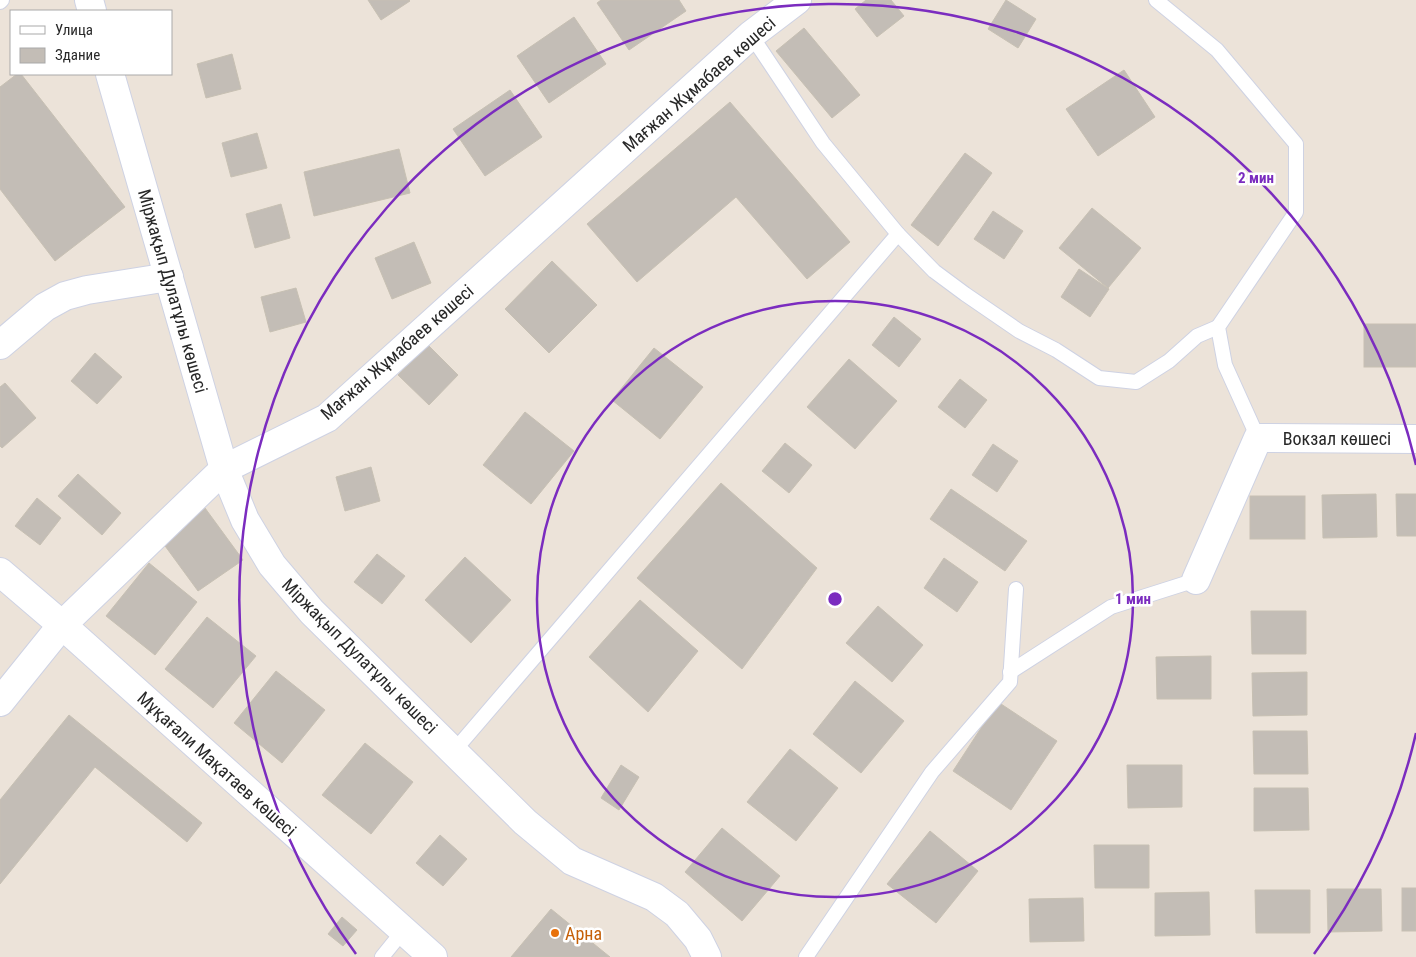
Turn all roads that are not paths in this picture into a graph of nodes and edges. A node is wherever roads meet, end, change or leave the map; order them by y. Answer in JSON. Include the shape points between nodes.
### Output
{"nodes":[{"id":1,"x":798,"y":0,"type":"edge"},
{"id":2,"x":1156,"y":0,"type":"edge"},
{"id":3,"x":751,"y":35,"type":"junction"},
{"id":4,"x":110,"y":75,"type":"edge"},
{"id":5,"x":898,"y":234,"type":"junction"},
{"id":6,"x":169,"y":277,"type":"junction"},
{"id":7,"x":1218,"y":327,"type":"junction"},
{"id":8,"x":0,"y":345,"type":"edge"},
{"id":9,"x":1258,"y":438,"type":"junction"},
{"id":10,"x":1416,"y":439,"type":"edge"},
{"id":11,"x":224,"y":469,"type":"junction"},
{"id":12,"x":0,"y":572,"type":"edge"},
{"id":13,"x":1196,"y":580,"type":"joint"},
{"id":14,"x":1016,"y":589,"type":"dead end"},
{"id":15,"x":62,"y":625,"type":"junction"},
{"id":16,"x":1010,"y":672,"type":"junction"},
{"id":17,"x":0,"y":702,"type":"edge"},
{"id":18,"x":454,"y":751,"type":"junction"},
{"id":19,"x":403,"y":931,"type":"junction"},
{"id":20,"x":382,"y":957,"type":"edge"},
{"id":21,"x":433,"y":957,"type":"edge"},
{"id":22,"x":707,"y":957,"type":"edge"},
{"id":23,"x":806,"y":957,"type":"edge"}],
"edges":[{"from":1,"to":3,"type":"street","name":"Мағжан Жұмабаев көшесі"},
{"from":2,"to":7,"type":"lane","via":[[1217,50],[1296,144],[1296,212]]},
{"from":3,"to":5,"type":"lane","via":[[823,143]]},
{"from":3,"to":11,"type":"street","name":"Мағжан Жұмабаев көшесі","via":[[326,418]]},
{"from":4,"to":6,"type":"street","name":"Міржақып Дулатұлы көшесі"},
{"from":5,"to":7,"type":"lane","via":[[934,271],[965,294],[1019,331],[1100,378],[1136,382],[1169,361],[1197,336]]},
{"from":5,"to":18,"type":"lane"},
{"from":6,"to":8,"type":"street","via":[[65,296],[45,307]]},
{"from":6,"to":11,"type":"street","name":"Міржақып Дулатұлы көшесі"},
{"from":7,"to":9,"type":"lane","via":[[1225,365]]},
{"from":9,"to":10,"type":"street","name":"Вокзал көшесі"},
{"from":9,"to":13,"type":"street"},
{"from":11,"to":15,"type":"street","name":"Мағжан Жұмабаев көшесі"},
{"from":11,"to":18,"type":"street","name":"Міржақып Дулатұлы көшесі","via":[[245,520],[272,565],[312,612]]},
{"from":12,"to":15,"type":"street","name":"Мұқағали Мақатаев көшесі"},
{"from":13,"to":16,"type":"lane","via":[[1111,607]]},
{"from":14,"to":16,"type":"lane"},
{"from":15,"to":17,"type":"street","name":"Мағжан Жұмабаев көшесі"},
{"from":15,"to":19,"type":"street","name":"Мұқағали Мақатаев көшесі"},
{"from":16,"to":23,"type":"lane","via":[[1010,682],[932,772]]},
{"from":18,"to":22,"type":"street","name":"Міржақып Дулатұлы көшесі","via":[[525,822],[572,861],[654,897],[677,914],[698,939]]},
{"from":19,"to":20,"type":"lane"},
{"from":19,"to":21,"type":"street","name":"Мұқағали Мақатаев көшесі"}]}
